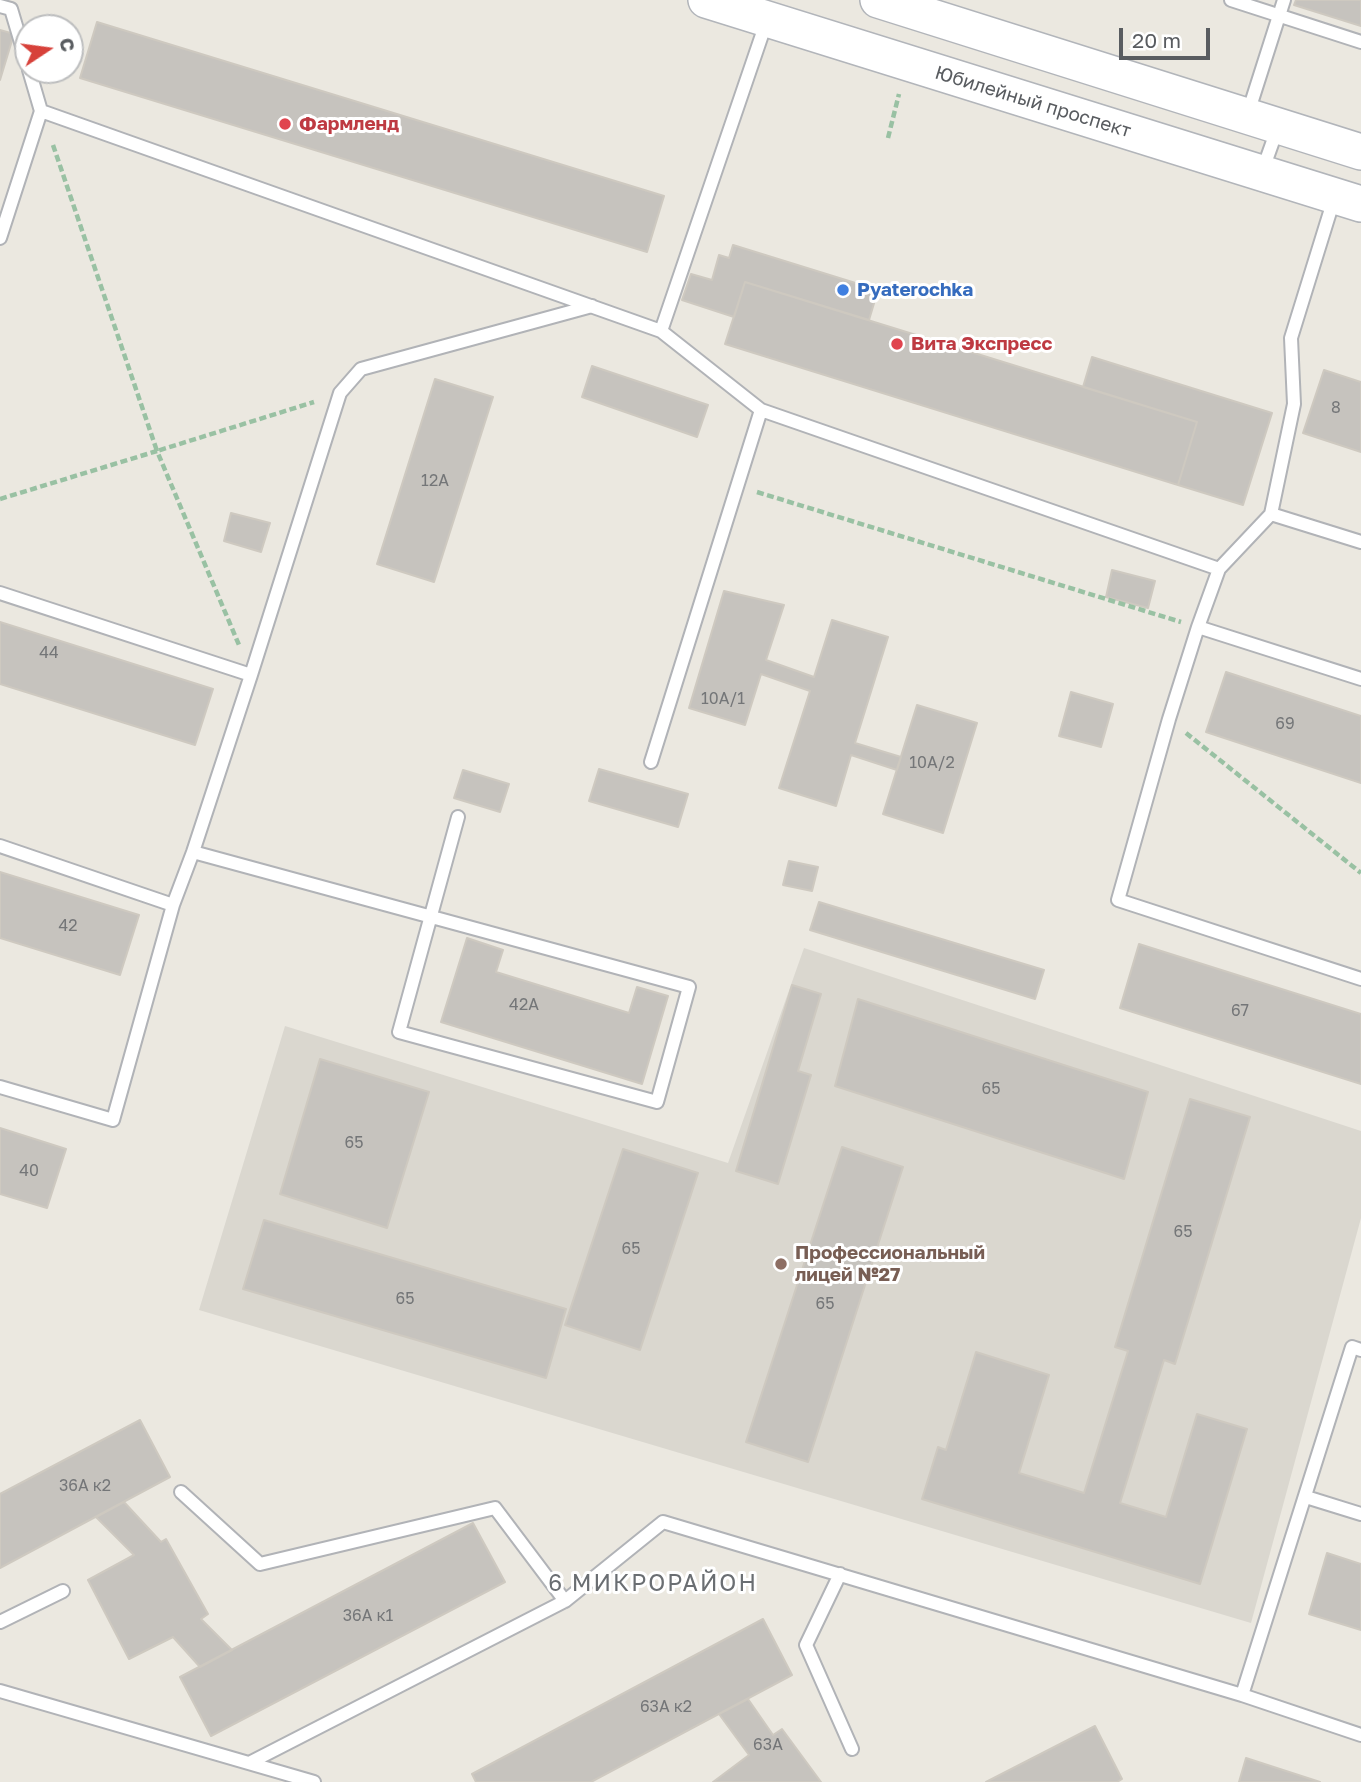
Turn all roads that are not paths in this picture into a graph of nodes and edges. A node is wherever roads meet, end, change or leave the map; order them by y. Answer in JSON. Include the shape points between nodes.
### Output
{"nodes":[{"id":1,"x":706,"y":0,"type":"edge"},
{"id":2,"x":878,"y":0,"type":"edge"},
{"id":3,"x":1231,"y":0,"type":"edge"},
{"id":4,"x":1284,"y":0,"type":"edge"},
{"id":5,"x":0,"y":6,"type":"edge"},
{"id":6,"x":926,"y":7,"type":"edge"},
{"id":7,"x":1280,"y":16,"type":"junction"},
{"id":8,"x":14,"y":19,"type":"edge"},
{"id":9,"x":767,"y":19,"type":"junction"},
{"id":10,"x":1361,"y":42,"type":"edge"},
{"id":11,"x":33,"y":84,"type":"edge"},
{"id":12,"x":41,"y":111,"type":"junction"},
{"id":13,"x":1263,"y":121,"type":"junction"},
{"id":14,"x":1361,"y":152,"type":"edge"},
{"id":15,"x":1262,"y":173,"type":"junction"},
{"id":16,"x":1348,"y":200,"type":"edge"},
{"id":17,"x":0,"y":238,"type":"edge"},
{"id":18,"x":592,"y":306,"type":"junction"},
{"id":19,"x":661,"y":331,"type":"junction"},
{"id":20,"x":761,"y":410,"type":"junction"},
{"id":21,"x":1271,"y":514,"type":"junction"},
{"id":22,"x":1361,"y":542,"type":"edge"},
{"id":23,"x":1219,"y":569,"type":"junction"},
{"id":24,"x":0,"y":593,"type":"edge"},
{"id":25,"x":1198,"y":627,"type":"junction"},
{"id":26,"x":251,"y":674,"type":"junction"},
{"id":27,"x":1361,"y":679,"type":"edge"},
{"id":28,"x":652,"y":762,"type":"dead end"},
{"id":29,"x":457,"y":817,"type":"dead end"},
{"id":30,"x":0,"y":846,"type":"edge"},
{"id":31,"x":193,"y":852,"type":"junction"},
{"id":32,"x":173,"y":905,"type":"junction"},
{"id":33,"x":430,"y":916,"type":"junction"},
{"id":34,"x":1361,"y":979,"type":"edge"},
{"id":35,"x":0,"y":1087,"type":"edge"},
{"id":36,"x":1361,"y":1350,"type":"edge"},
{"id":37,"x":181,"y":1492,"type":"dead end"},
{"id":38,"x":1306,"y":1497,"type":"junction"},
{"id":39,"x":1361,"y":1514,"type":"edge"},
{"id":40,"x":840,"y":1574,"type":"junction"},
{"id":41,"x":63,"y":1591,"type":"dead end"},
{"id":42,"x":565,"y":1601,"type":"junction"},
{"id":43,"x":0,"y":1622,"type":"edge"},
{"id":44,"x":0,"y":1691,"type":"edge"},
{"id":45,"x":1242,"y":1695,"type":"junction"},
{"id":46,"x":1361,"y":1735,"type":"edge"},
{"id":47,"x":852,"y":1749,"type":"dead end"},
{"id":48,"x":251,"y":1762,"type":"junction"},
{"id":49,"x":314,"y":1782,"type":"edge"}],
"edges":[{"from":1,"to":9,"type":"main road","name":"Юбилейный проспект"},
{"from":2,"to":6,"type":"main road"},
{"from":3,"to":7,"type":"lane"},
{"from":4,"to":7,"type":"lane"},
{"from":5,"to":8,"type":"lane","via":[[11,9]]},
{"from":6,"to":13,"type":"main road"},
{"from":7,"to":10,"type":"lane"},
{"from":7,"to":13,"type":"lane"},
{"from":9,"to":15,"type":"main road","name":"Юбилейный проспект"},
{"from":9,"to":19,"type":"lane"},
{"from":11,"to":12,"type":"lane"},
{"from":12,"to":17,"type":"lane"},
{"from":12,"to":18,"type":"lane"},
{"from":13,"to":14,"type":"main road"},
{"from":13,"to":15,"type":"lane"},
{"from":15,"to":16,"type":"main road","name":"Юбилейный проспект"},
{"from":16,"to":21,"type":"lane","via":[[1291,338],[1294,404]]},
{"from":18,"to":19,"type":"lane"},
{"from":18,"to":26,"type":"lane","via":[[360,369],[341,393]]},
{"from":19,"to":20,"type":"lane"},
{"from":20,"to":23,"type":"lane"},
{"from":20,"to":28,"type":"lane"},
{"from":21,"to":22,"type":"lane"},
{"from":21,"to":23,"type":"lane"},
{"from":23,"to":25,"type":"lane"},
{"from":24,"to":26,"type":"lane"},
{"from":25,"to":27,"type":"lane"},
{"from":25,"to":34,"type":"lane","via":[[1118,900]]},
{"from":26,"to":31,"type":"lane"},
{"from":29,"to":33,"type":"lane"},
{"from":30,"to":32,"type":"lane"},
{"from":31,"to":32,"type":"lane"},
{"from":31,"to":33,"type":"lane"},
{"from":32,"to":35,"type":"lane","via":[[113,1120]]},
{"from":33,"to":33,"type":"lane","via":[[399,1032],[657,1102],[689,986]]},
{"from":36,"to":38,"type":"lane","via":[[1352,1347]]},
{"from":37,"to":42,"type":"lane","via":[[260,1564],[495,1508]]},
{"from":38,"to":39,"type":"lane"},
{"from":38,"to":45,"type":"lane"},
{"from":40,"to":42,"type":"lane","via":[[663,1521]]},
{"from":40,"to":45,"type":"lane"},
{"from":40,"to":47,"type":"lane","via":[[806,1645]]},
{"from":41,"to":43,"type":"lane"},
{"from":42,"to":48,"type":"lane"},
{"from":44,"to":48,"type":"lane"},
{"from":45,"to":46,"type":"lane"},
{"from":48,"to":49,"type":"lane"}]}
